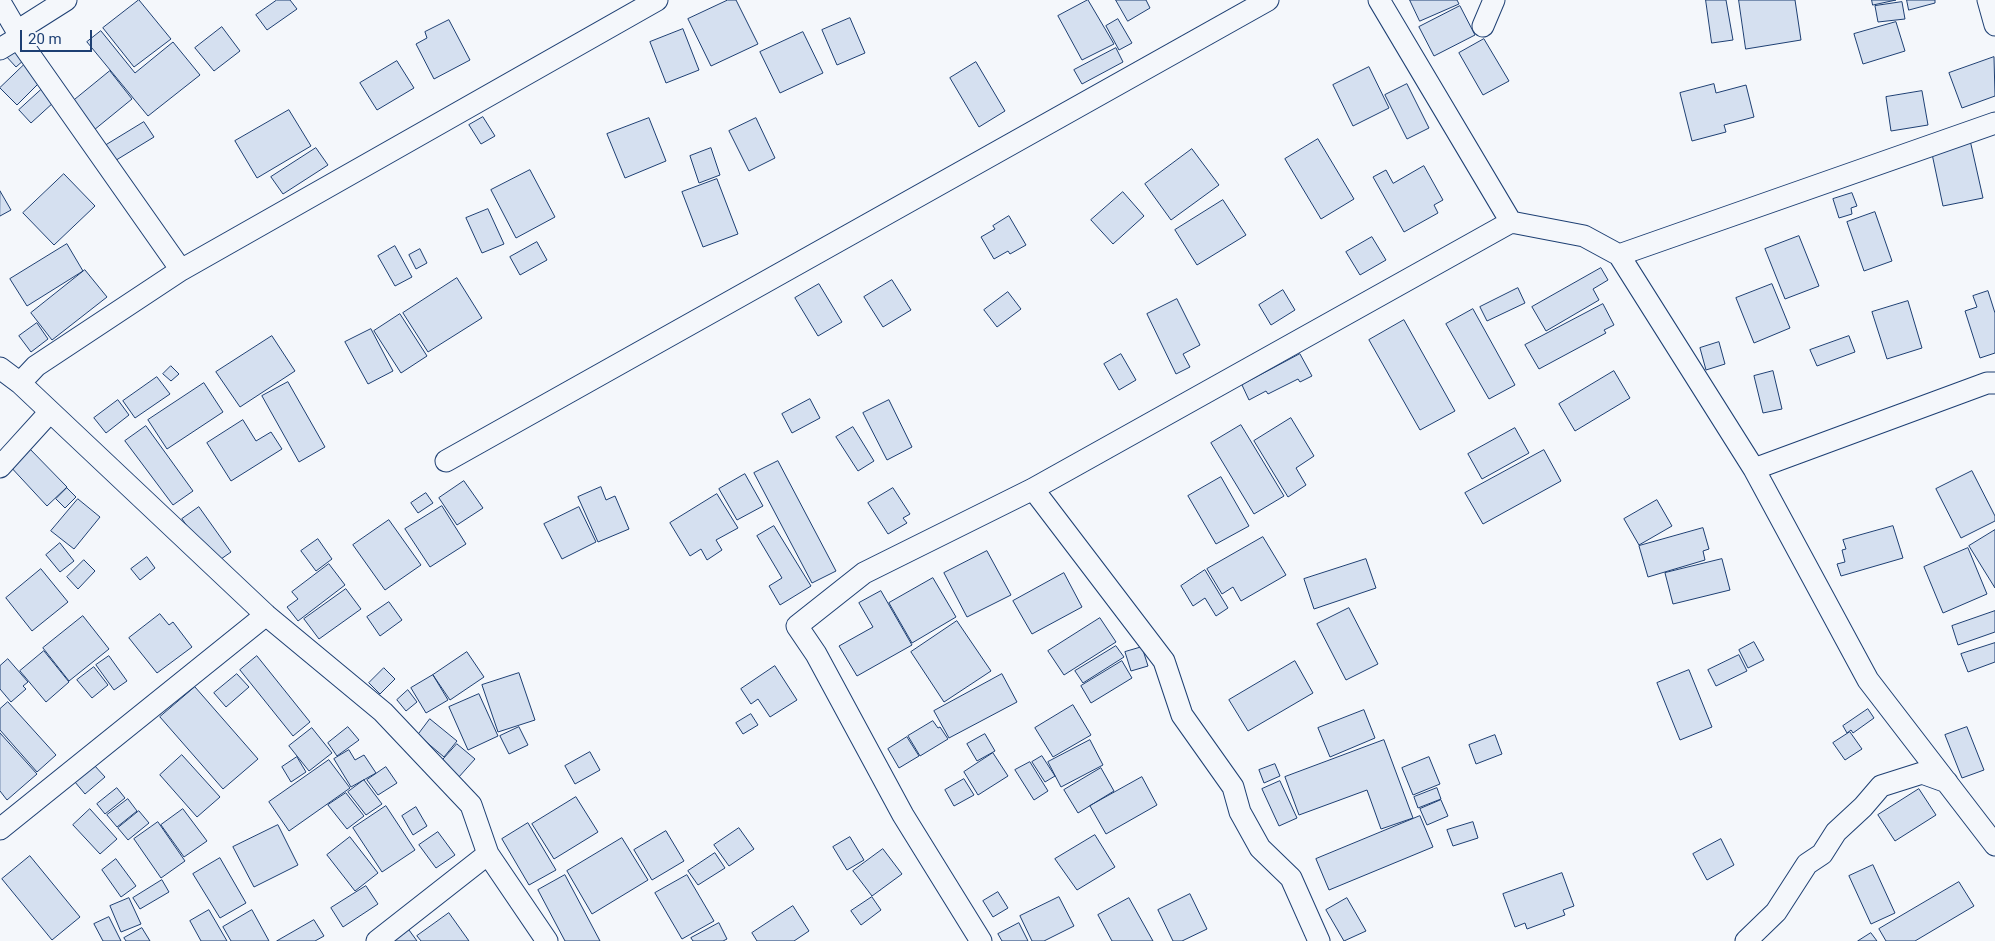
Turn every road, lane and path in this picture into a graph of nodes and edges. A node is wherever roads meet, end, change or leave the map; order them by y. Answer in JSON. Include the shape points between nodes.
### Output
{"nodes":[{"id":1,"x":66,"y":0,"type":"edge"},
{"id":2,"x":657,"y":0,"type":"edge"},
{"id":3,"x":1268,"y":0,"type":"edge"},
{"id":4,"x":1379,"y":0,"type":"edge"},
{"id":5,"x":1494,"y":0,"type":"edge"},
{"id":6,"x":1988,"y":0,"type":"edge"},
{"id":7,"x":0,"y":2,"type":"edge"},
{"id":8,"x":1995,"y":25,"type":"edge"},
{"id":9,"x":1483,"y":26,"type":"dead end"},
{"id":10,"x":12,"y":40,"type":"edge"},
{"id":11,"x":1995,"y":123,"type":"edge"},
{"id":12,"x":1511,"y":222,"type":"junction"},
{"id":13,"x":1619,"y":255,"type":"junction"},
{"id":14,"x":181,"y":270,"type":"junction"},
{"id":15,"x":0,"y":368,"type":"edge"},
{"id":16,"x":1995,"y":382,"type":"edge"},
{"id":17,"x":20,"y":383,"type":"junction"},
{"id":18,"x":49,"y":413,"type":"junction"},
{"id":19,"x":446,"y":461,"type":"dead end"},
{"id":20,"x":0,"y":466,"type":"edge"},
{"id":21,"x":1754,"y":469,"type":"junction"},
{"id":22,"x":1033,"y":489,"type":"junction"},
{"id":23,"x":266,"y":615,"type":"junction"},
{"id":24,"x":1947,"y":782,"type":"junction"},
{"id":25,"x":0,"y":829,"type":"edge"},
{"id":26,"x":1995,"y":845,"type":"edge"},
{"id":27,"x":488,"y":854,"type":"junction"},
{"id":28,"x":376,"y":941,"type":"edge"},
{"id":29,"x":547,"y":941,"type":"edge"},
{"id":30,"x":981,"y":941,"type":"edge"},
{"id":31,"x":1318,"y":941,"type":"edge"},
{"id":32,"x":1746,"y":941,"type":"edge"}],
"edges":[{"from":1,"to":10,"type":"street"},
{"from":2,"to":14,"type":"street"},
{"from":3,"to":19,"type":"street"},
{"from":4,"to":12,"type":"street"},
{"from":5,"to":9,"type":"street"},
{"from":6,"to":8,"type":"street"},
{"from":7,"to":10,"type":"street"},
{"from":10,"to":14,"type":"street"},
{"from":11,"to":13,"type":"street"},
{"from":12,"to":13,"type":"street","via":[[1584,236]]},
{"from":12,"to":22,"type":"street"},
{"from":13,"to":21,"type":"street"},
{"from":14,"to":17,"type":"street","via":[[36,366]]},
{"from":15,"to":17,"type":"street"},
{"from":16,"to":21,"type":"street","via":[[1987,382]]},
{"from":17,"to":18,"type":"street"},
{"from":18,"to":20,"type":"street"},
{"from":18,"to":23,"type":"street"},
{"from":21,"to":24,"type":"street","via":[[1868,680]]},
{"from":22,"to":30,"type":"street","via":[[864,573],[797,626],[816,654],[903,815]]},
{"from":22,"to":31,"type":"street","via":[[1164,661],[1182,715],[1233,788],[1240,812],[1260,848],[1291,878]]},
{"from":23,"to":25,"type":"street"},
{"from":23,"to":27,"type":"street","via":[[382,712],[471,805]]},
{"from":24,"to":26,"type":"street"},
{"from":24,"to":32,"type":"street","via":[[1922,772],[1881,786],[1864,807],[1836,832],[1822,854],[1807,864],[1776,912]]},
{"from":27,"to":28,"type":"street"},
{"from":27,"to":29,"type":"street"}]}
